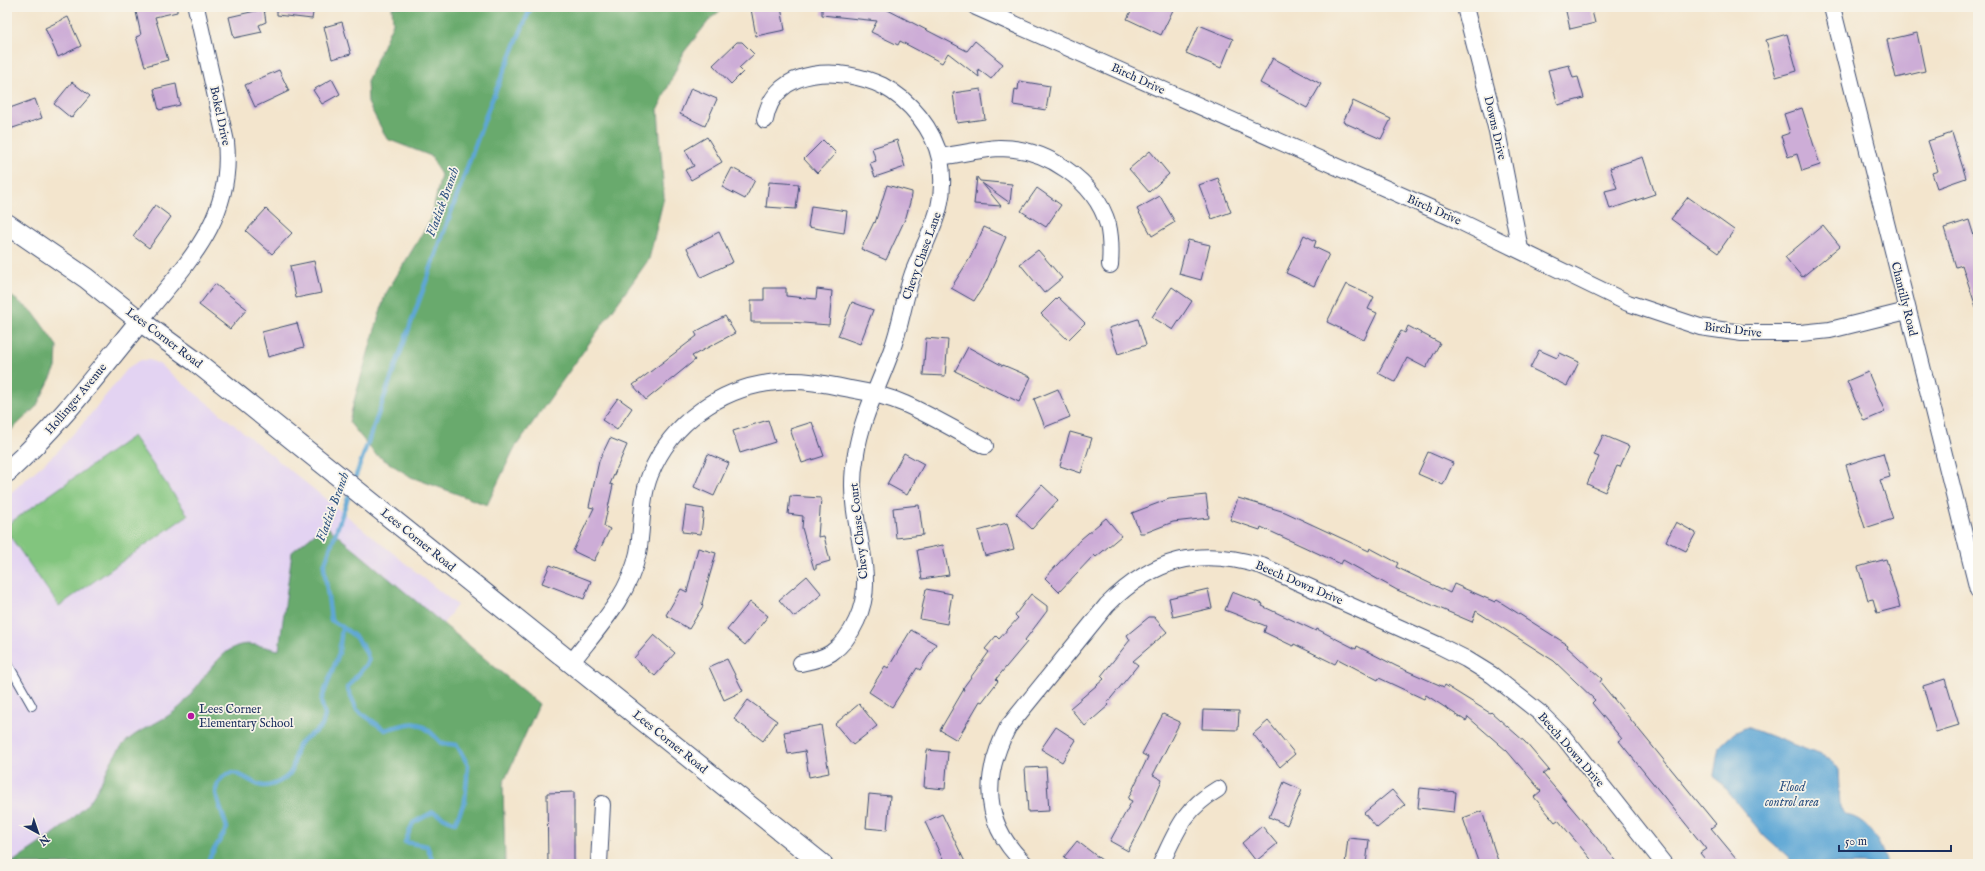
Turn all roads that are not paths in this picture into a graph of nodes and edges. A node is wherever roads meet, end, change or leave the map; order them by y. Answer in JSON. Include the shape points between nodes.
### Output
{"nodes":[{"id":1,"x":196,"y":7,"type":"edge"},
{"id":2,"x":976,"y":7,"type":"edge"},
{"id":3,"x":1465,"y":7,"type":"edge"},
{"id":4,"x":1832,"y":7,"type":"edge"},
{"id":5,"x":766,"y":120,"type":"dead end"},
{"id":6,"x":940,"y":157,"type":"junction"},
{"id":7,"x":7,"y":224,"type":"edge"},
{"id":8,"x":1520,"y":249,"type":"junction"},
{"id":9,"x":1110,"y":265,"type":"dead end"},
{"id":10,"x":1907,"y":311,"type":"junction"},
{"id":11,"x":140,"y":321,"type":"junction"},
{"id":12,"x":874,"y":394,"type":"junction"},
{"id":13,"x":985,"y":446,"type":"dead end"},
{"id":14,"x":7,"y":472,"type":"edge"},
{"id":15,"x":1978,"y":590,"type":"edge"},
{"id":16,"x":7,"y":662,"type":"edge"},
{"id":17,"x":571,"y":663,"type":"junction"},
{"id":18,"x":801,"y":663,"type":"dead end"},
{"id":19,"x":32,"y":706,"type":"dead end"},
{"id":20,"x":1218,"y":789,"type":"dead end"},
{"id":21,"x":602,"y":804,"type":"dead end"},
{"id":22,"x":599,"y":864,"type":"edge"},
{"id":23,"x":822,"y":864,"type":"edge"},
{"id":24,"x":1025,"y":864,"type":"edge"},
{"id":25,"x":1161,"y":864,"type":"edge"},
{"id":26,"x":1664,"y":864,"type":"edge"}],
"edges":[{"from":1,"to":11,"type":"street","name":"Bokel Drive","via":[[226,142],[224,192],[217,214],[202,242]]},
{"from":2,"to":8,"type":"street","name":"Birch Drive"},
{"from":3,"to":8,"type":"street","name":"Downs Drive","via":[[1497,131]]},
{"from":4,"to":10,"type":"street","name":"Chantilly Road"},
{"from":5,"to":6,"type":"street","name":"Chevy Chase Lane","via":[[772,100],[791,81],[826,73],[859,77],[883,87],[912,108],[934,141]]},
{"from":6,"to":9,"type":"street","via":[[1001,148],[1044,157],[1058,164],[1085,186],[1103,212],[1111,246]]},
{"from":6,"to":12,"type":"street","name":"Chevy Chase Lane","via":[[941,198],[937,220],[913,274],[892,349]]},
{"from":7,"to":11,"type":"street","name":"Lees Corner Road","via":[[86,278]]},
{"from":8,"to":10,"type":"street","name":"Birch Drive","via":[[1628,303],[1700,327],[1742,333],[1801,333],[1830,330]]},
{"from":10,"to":15,"type":"street","name":"Chantilly Road"},
{"from":11,"to":14,"type":"street","name":"Hollinger Avenue","via":[[58,423]]},
{"from":11,"to":17,"type":"street","name":"Lees Corner Road","via":[[195,361]]},
{"from":12,"to":13,"type":"street","via":[[905,404]]},
{"from":12,"to":17,"type":"street","via":[[820,383],[764,383],[723,397],[691,418],[665,447],[650,475],[642,507],[638,553],[628,582],[613,609]]},
{"from":12,"to":18,"type":"street","name":"Chevy Chase Court","via":[[861,430],[854,477],[853,501],[865,580],[860,612],[841,645],[817,660]]},
{"from":16,"to":19,"type":"lane"},
{"from":17,"to":23,"type":"street","name":"Lees Corner Road"},
{"from":20,"to":25,"type":"street","via":[[1192,808],[1181,822]]},
{"from":21,"to":22,"type":"street"},
{"from":24,"to":26,"type":"street","name":"Beech Down Drive","via":[[1002,835],[991,797],[991,772],[1008,727],[1107,605],[1124,588],[1164,565],[1186,559],[1220,557],[1262,566],[1438,645],[1492,675],[1529,703],[1562,735]]}]}
